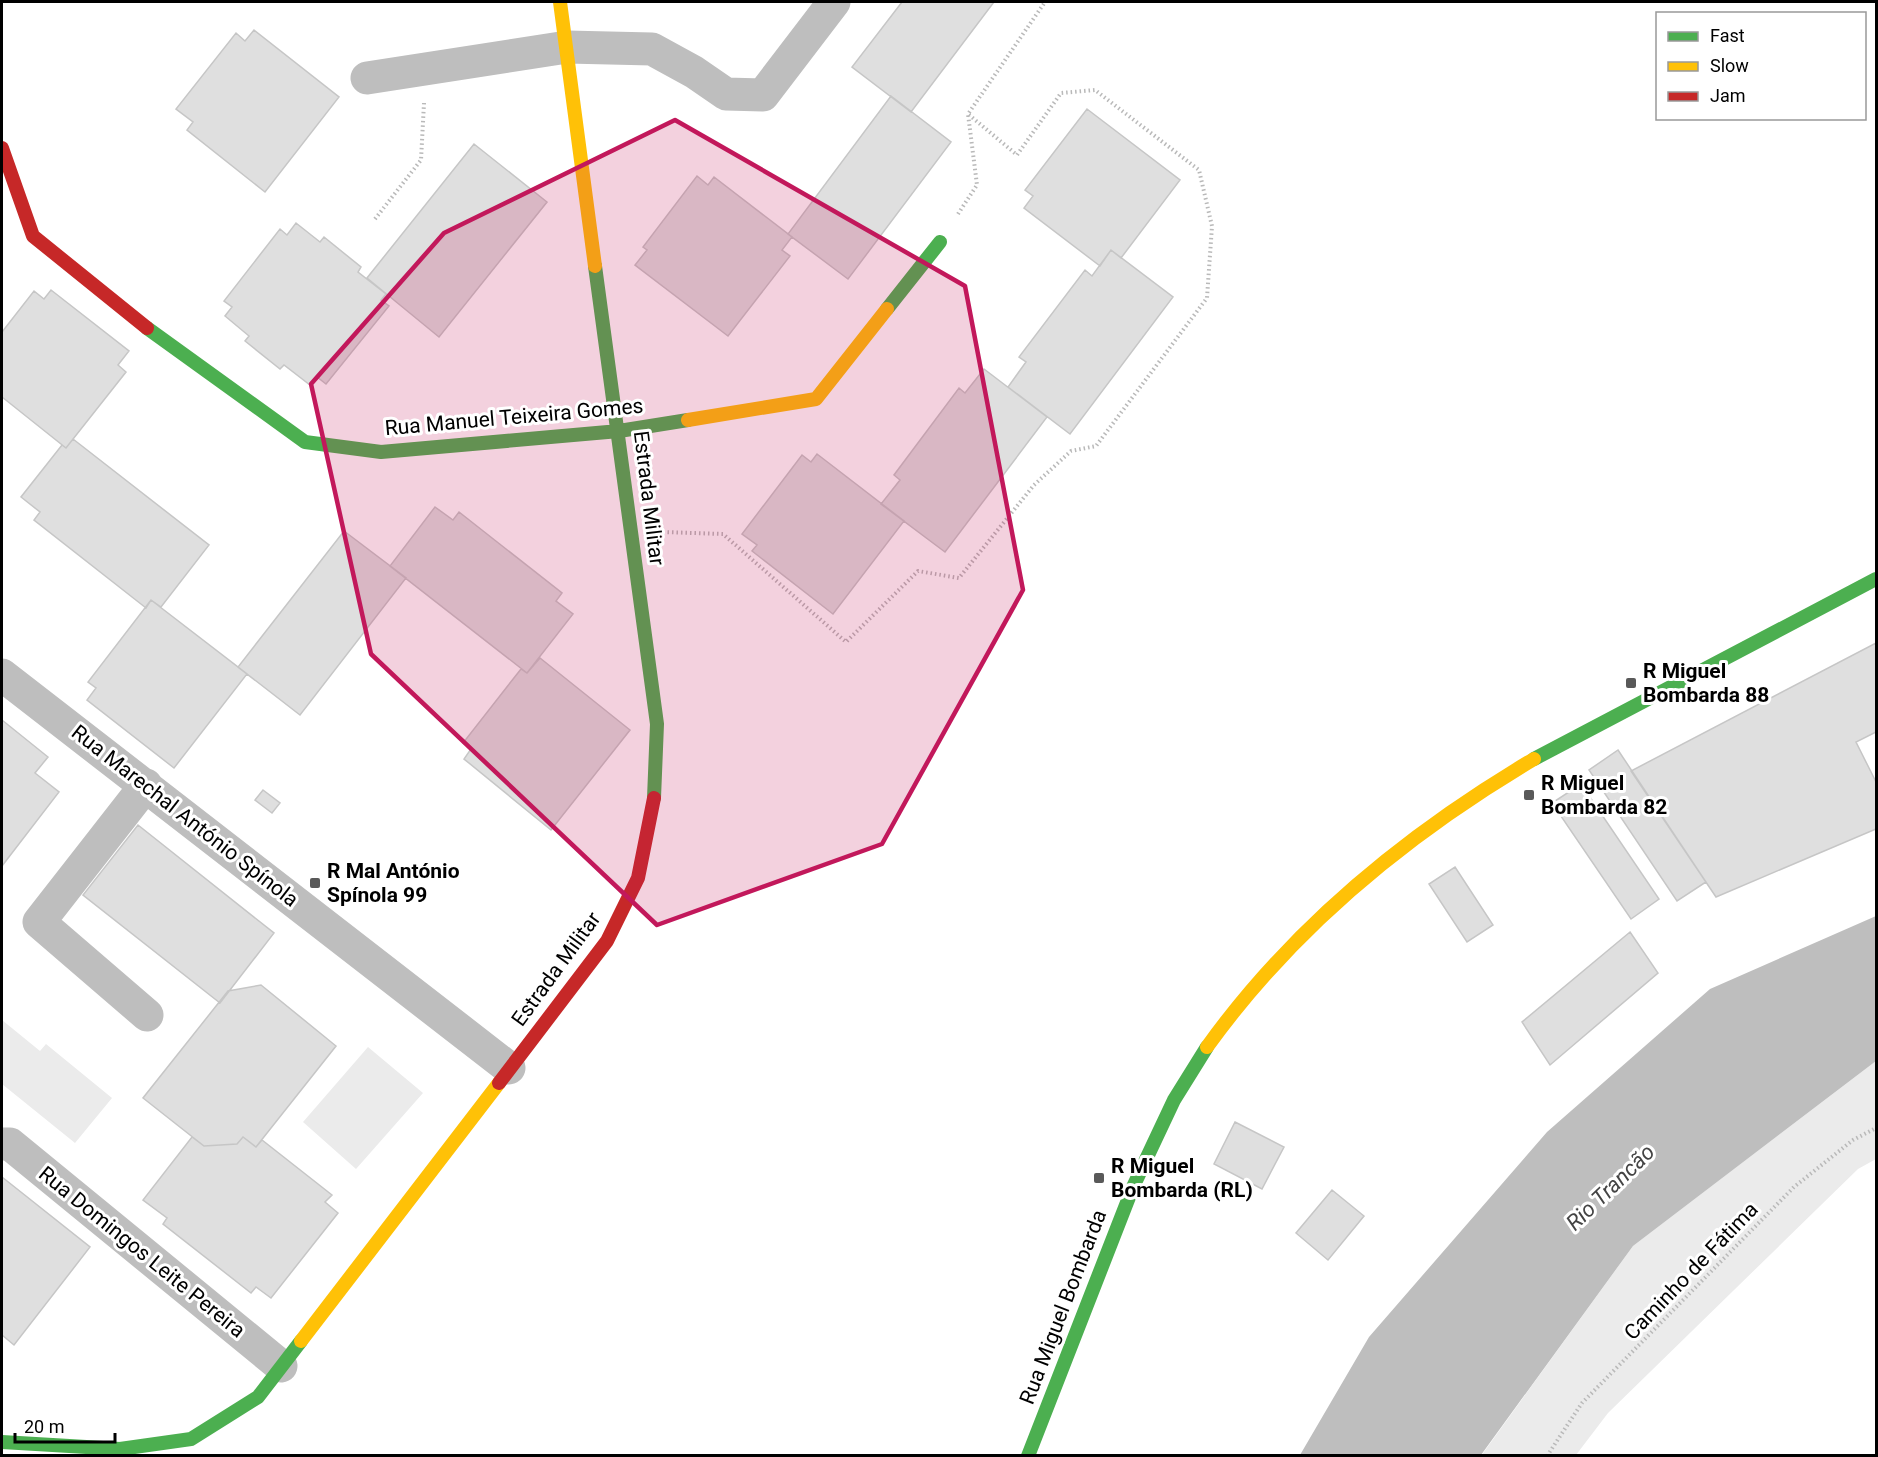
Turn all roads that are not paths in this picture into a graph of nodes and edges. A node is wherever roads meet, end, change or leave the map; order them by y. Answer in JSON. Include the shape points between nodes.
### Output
{"nodes":[{"id":1,"x":560,"y":2,"type":"edge"},
{"id":2,"x":834,"y":2,"type":"edge"},
{"id":3,"x":567,"y":47,"type":"junction"},
{"id":4,"x":367,"y":78,"type":"dead end"},
{"id":5,"x":2,"y":148,"type":"edge"},
{"id":6,"x":940,"y":242,"type":"road end"},
{"id":7,"x":620,"y":431,"type":"junction"},
{"id":8,"x":1876,"y":579,"type":"edge"},
{"id":9,"x":2,"y":675,"type":"edge"},
{"id":10,"x":146,"y":785,"type":"junction"},
{"id":11,"x":147,"y":1015,"type":"dead end"},
{"id":12,"x":509,"y":1068,"type":"junction"},
{"id":13,"x":2,"y":1144,"type":"edge"},
{"id":14,"x":281,"y":1366,"type":"junction"},
{"id":15,"x":2,"y":1442,"type":"edge"},
{"id":16,"x":1028,"y":1455,"type":"edge"}],
"edges":[{"from":1,"to":3,"type":"street","name":"Estrada Militar"},
{"from":2,"to":3,"type":"street","via":[[763,95],[726,94],[652,49]]},
{"from":3,"to":4,"type":"street"},
{"from":3,"to":7,"type":"street","name":"Estrada Militar"},
{"from":5,"to":7,"type":"street","name":"Rua Manuel Teixeira Gomes","via":[[33,236],[126,313],[304,442],[381,452]]},
{"from":6,"to":7,"type":"street","name":"Rua Manuel Teixeira Gomes","via":[[816,399]]},
{"from":7,"to":12,"type":"street","name":"Estrada Militar","via":[[657,724],[654,807],[638,878],[607,941]]},
{"from":8,"to":16,"type":"street","name":"Rua Miguel Bombarda","via":[[1497,781],[1396,853],[1317,919],[1278,958],[1206,1049],[1163,1123],[1125,1204]]},
{"from":9,"to":10,"type":"street","name":"Rua Marechal António Spínola"},
{"from":10,"to":11,"type":"street","via":[[39,922]]},
{"from":10,"to":12,"type":"street","name":"Rua Marechal António Spínola"},
{"from":12,"to":14,"type":"street","name":"Estrada Militar"},
{"from":13,"to":14,"type":"street","name":"Rua Domingos Leite Pereira","via":[[10,1144]]},
{"from":14,"to":15,"type":"street","name":"Estrada Militar","via":[[258,1397],[191,1439],[120,1449]]}]}
